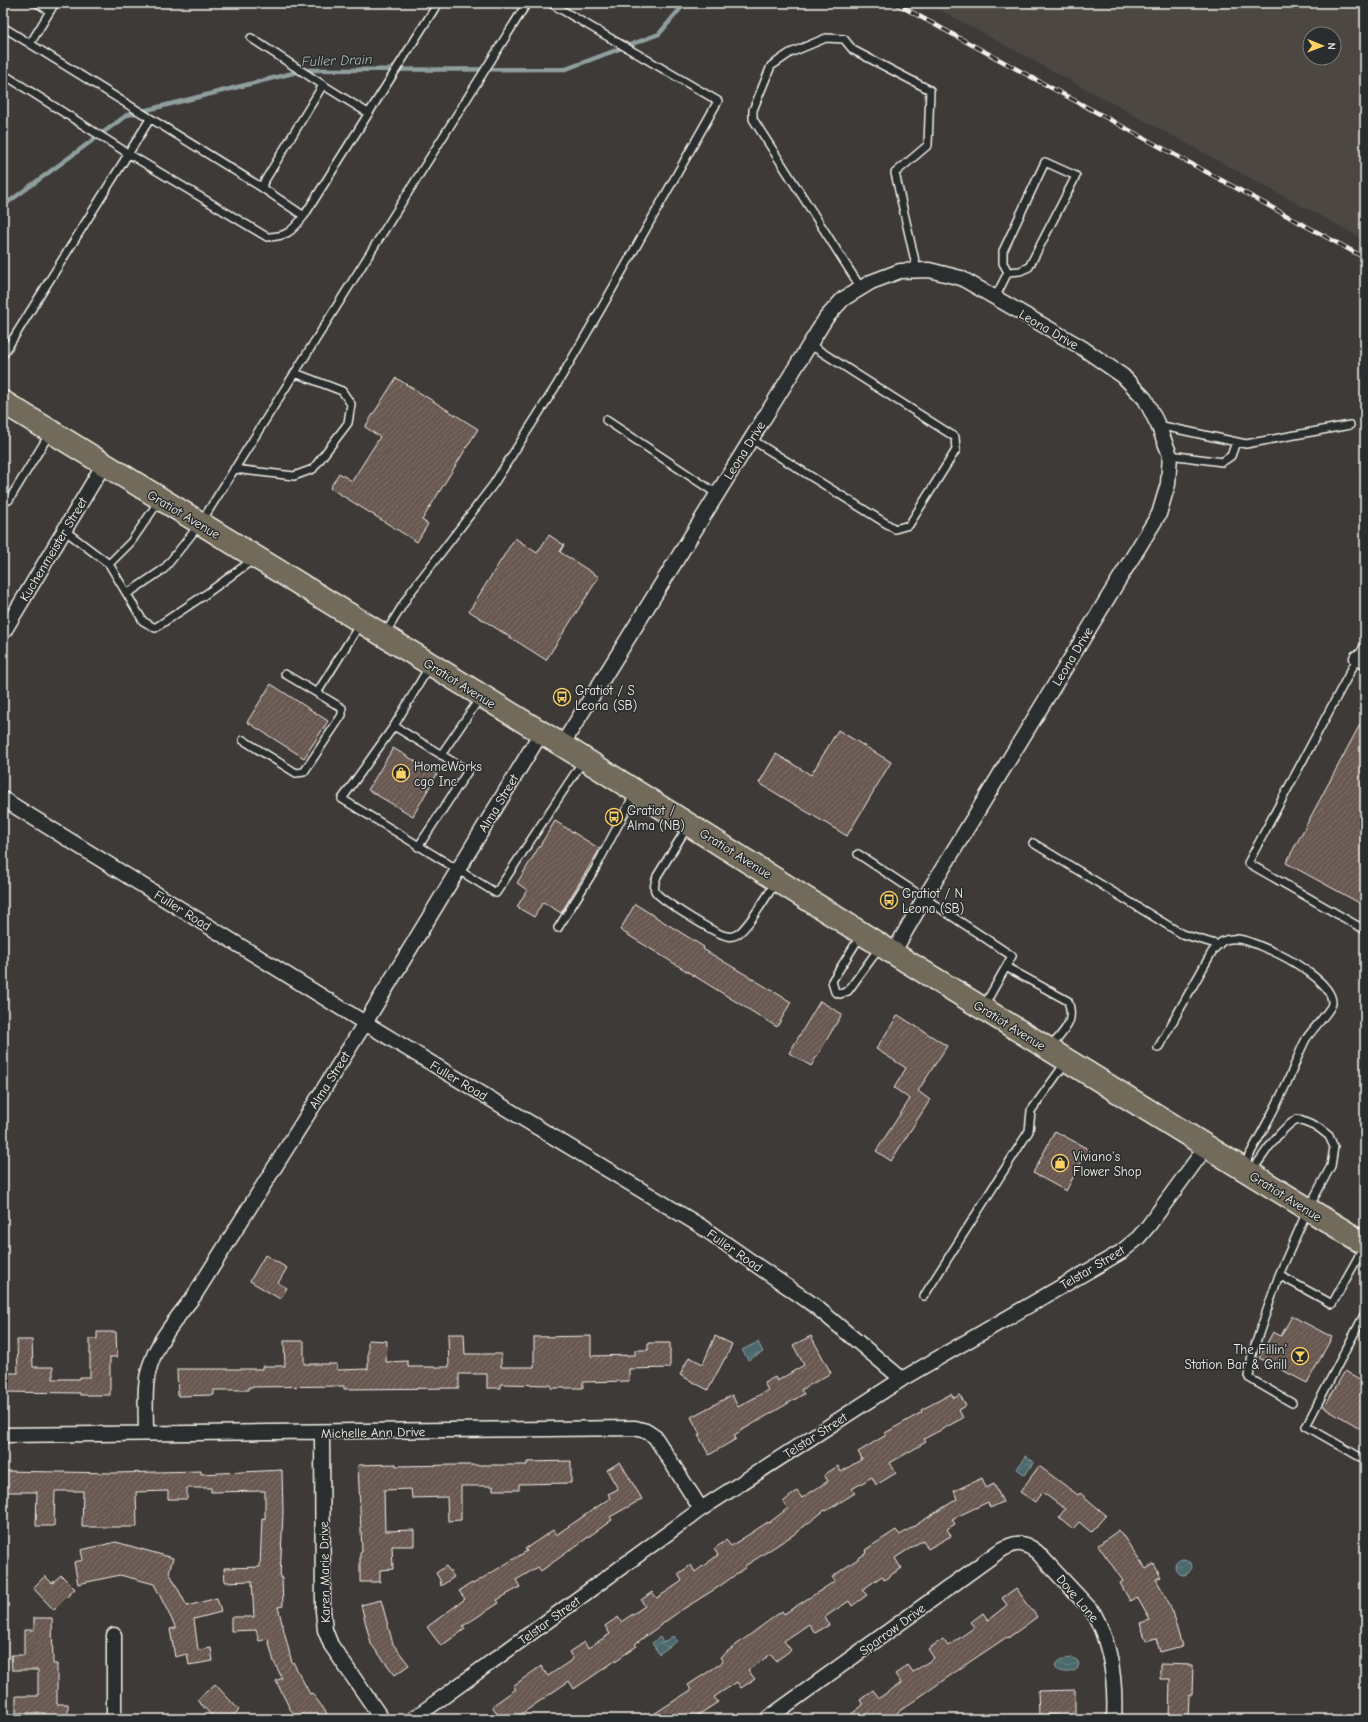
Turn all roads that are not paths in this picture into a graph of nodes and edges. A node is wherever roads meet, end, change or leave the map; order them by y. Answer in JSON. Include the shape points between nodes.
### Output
{"nodes":[{"id":1,"x":37,"y":3,"type":"edge"},
{"id":2,"x":54,"y":3,"type":"edge"},
{"id":3,"x":438,"y":3,"type":"edge"},
{"id":4,"x":527,"y":3,"type":"edge"},
{"id":5,"x":550,"y":3,"type":"edge"},
{"id":6,"x":50,"y":11,"type":"junction"},
{"id":7,"x":3,"y":27,"type":"edge"},
{"id":8,"x":251,"y":38,"type":"dead end"},
{"id":9,"x":30,"y":44,"type":"junction"},
{"id":10,"x":3,"y":74,"type":"edge"},
{"id":11,"x":323,"y":85,"type":"junction"},
{"id":12,"x":368,"y":113,"type":"junction"},
{"id":13,"x":150,"y":119,"type":"junction"},
{"id":14,"x":129,"y":154,"type":"junction"},
{"id":15,"x":261,"y":187,"type":"junction"},
{"id":16,"x":304,"y":216,"type":"junction"},
{"id":17,"x":917,"y":270,"type":"junction"},
{"id":18,"x":1008,"y":272,"type":"junction"},
{"id":19,"x":861,"y":288,"type":"junction"},
{"id":20,"x":996,"y":298,"type":"junction"},
{"id":21,"x":809,"y":344,"type":"junction"},
{"id":22,"x":3,"y":355,"type":"edge"},
{"id":23,"x":295,"y":373,"type":"junction"},
{"id":24,"x":3,"y":402,"type":"edge"},
{"id":25,"x":606,"y":420,"type":"dead end"},
{"id":26,"x":1158,"y":425,"type":"junction"},
{"id":27,"x":1350,"y":425,"type":"dead end"},
{"id":28,"x":51,"y":431,"type":"junction"},
{"id":29,"x":751,"y":439,"type":"junction"},
{"id":30,"x":1236,"y":442,"type":"junction"},
{"id":31,"x":1170,"y":455,"type":"junction"},
{"id":32,"x":104,"y":464,"type":"junction"},
{"id":33,"x":234,"y":470,"type":"junction"},
{"id":34,"x":716,"y":494,"type":"junction"},
{"id":35,"x":161,"y":499,"type":"junction"},
{"id":36,"x":3,"y":502,"type":"edge"},
{"id":37,"x":200,"y":524,"type":"junction"},
{"id":38,"x":64,"y":530,"type":"junction"},
{"id":39,"x":255,"y":557,"type":"junction"},
{"id":40,"x":109,"y":564,"type":"junction"},
{"id":41,"x":127,"y":594,"type":"junction"},
{"id":42,"x":362,"y":622,"type":"junction"},
{"id":43,"x":3,"y":633,"type":"edge"},
{"id":44,"x":384,"y":636,"type":"junction"},
{"id":45,"x":1365,"y":644,"type":"edge"},
{"id":46,"x":1361,"y":660,"type":"edge"},
{"id":47,"x":431,"y":665,"type":"junction"},
{"id":48,"x":285,"y":674,"type":"dead end"},
{"id":49,"x":317,"y":693,"type":"junction"},
{"id":50,"x":481,"y":696,"type":"junction"},
{"id":51,"x":394,"y":726,"type":"junction"},
{"id":52,"x":541,"y":733,"type":"junction"},
{"id":53,"x":243,"y":740,"type":"dead end"},
{"id":54,"x":562,"y":745,"type":"junction"},
{"id":55,"x":441,"y":755,"type":"junction"},
{"id":56,"x":584,"y":759,"type":"junction"},
{"id":57,"x":636,"y":791,"type":"junction"},
{"id":58,"x":3,"y":799,"type":"edge"},
{"id":59,"x":689,"y":824,"type":"junction"},
{"id":60,"x":1033,"y":843,"type":"dead end"},
{"id":61,"x":418,"y":847,"type":"junction"},
{"id":62,"x":858,"y":854,"type":"dead end"},
{"id":63,"x":458,"y":870,"type":"junction"},
{"id":64,"x":778,"y":880,"type":"junction"},
{"id":65,"x":924,"y":899,"type":"junction"},
{"id":66,"x":558,"y":928,"type":"dead end"},
{"id":67,"x":1365,"y":930,"type":"edge"},
{"id":68,"x":862,"y":933,"type":"junction"},
{"id":69,"x":1218,"y":945,"type":"junction"},
{"id":70,"x":888,"y":949,"type":"junction"},
{"id":71,"x":1006,"y":966,"type":"junction"},
{"id":72,"x":983,"y":1008,"type":"junction"},
{"id":73,"x":365,"y":1023,"type":"junction"},
{"id":74,"x":1158,"y":1048,"type":"dead end"},
{"id":75,"x":1058,"y":1055,"type":"junction"},
{"id":76,"x":1206,"y":1147,"type":"junction"},
{"id":77,"x":1246,"y":1171,"type":"junction"},
{"id":78,"x":1308,"y":1209,"type":"junction"},
{"id":79,"x":1365,"y":1245,"type":"edge"},
{"id":80,"x":1279,"y":1276,"type":"junction"},
{"id":81,"x":924,"y":1296,"type":"dead end"},
{"id":82,"x":1365,"y":1314,"type":"edge"},
{"id":83,"x":902,"y":1379,"type":"junction"},
{"id":84,"x":1292,"y":1403,"type":"dead end"},
{"id":85,"x":322,"y":1432,"type":"junction"},
{"id":86,"x":146,"y":1433,"type":"junction"},
{"id":87,"x":3,"y":1436,"type":"edge"},
{"id":88,"x":1365,"y":1460,"type":"edge"},
{"id":89,"x":701,"y":1509,"type":"junction"},
{"id":90,"x":1019,"y":1543,"type":"joint"},
{"id":91,"x":114,"y":1635,"type":"dead end"},
{"id":92,"x":114,"y":1719,"type":"edge"},
{"id":93,"x":382,"y":1719,"type":"edge"},
{"id":94,"x":413,"y":1719,"type":"edge"},
{"id":95,"x":767,"y":1719,"type":"edge"},
{"id":96,"x":1114,"y":1719,"type":"edge"}],
"edges":[{"from":1,"to":6,"type":"lane"},
{"from":2,"to":6,"type":"lane"},
{"from":3,"to":12,"type":"lane"},
{"from":4,"to":23,"type":"lane"},
{"from":5,"to":44,"type":"lane","via":[[718,101],[556,386],[492,485],[410,593]]},
{"from":6,"to":9,"type":"lane"},
{"from":7,"to":9,"type":"lane"},
{"from":8,"to":11,"type":"lane"},
{"from":9,"to":13,"type":"lane"},
{"from":10,"to":14,"type":"lane"},
{"from":11,"to":12,"type":"lane"},
{"from":11,"to":15,"type":"lane"},
{"from":12,"to":16,"type":"lane"},
{"from":13,"to":14,"type":"lane"},
{"from":13,"to":15,"type":"lane"},
{"from":14,"to":16,"type":"lane","via":[[268,237],[279,237],[292,231]]},
{"from":14,"to":22,"type":"lane"},
{"from":15,"to":16,"type":"lane"},
{"from":17,"to":19,"type":"street","name":"Leona Drive","via":[[900,271]]},
{"from":17,"to":19,"type":"lane","via":[[895,173],[928,145],[930,90],[853,50],[844,39],[826,38],[790,53],[771,66],[753,110],[753,119]]},
{"from":17,"to":20,"type":"street","name":"Leona Drive","via":[[929,270],[961,278]]},
{"from":18,"to":18,"type":"lane","via":[[1029,267],[1076,176],[1045,162],[1003,251],[1002,263]]},
{"from":18,"to":20,"type":"lane"},
{"from":19,"to":21,"type":"street","name":"Leona Drive","via":[[843,299],[826,318]]},
{"from":20,"to":26,"type":"street","name":"Leona Drive","via":[[1081,347],[1124,376],[1144,398]]},
{"from":21,"to":29,"type":"street","name":"Leona Drive"},
{"from":21,"to":29,"type":"lane","via":[[955,437],[956,450],[909,525],[895,529]]},
{"from":23,"to":33,"type":"lane"},
{"from":23,"to":33,"type":"lane","via":[[342,391],[351,404],[348,422],[313,469],[294,476]]},
{"from":24,"to":28,"type":"main road","name":"Gratiot Avenue"},
{"from":25,"to":34,"type":"lane"},
{"from":26,"to":30,"type":"lane"},
{"from":26,"to":31,"type":"street","name":"Leona Drive"},
{"from":27,"to":30,"type":"lane","via":[[1246,444]]},
{"from":28,"to":32,"type":"main road","name":"Gratiot Avenue"},
{"from":28,"to":36,"type":"lane","via":[[9,500]]},
{"from":29,"to":34,"type":"street","name":"Leona Drive"},
{"from":30,"to":31,"type":"lane","via":[[1231,456],[1222,462]]},
{"from":31,"to":65,"type":"street","name":"Leona Drive","via":[[1168,484],[1159,514]]},
{"from":32,"to":35,"type":"main road","name":"Gratiot Avenue"},
{"from":32,"to":38,"type":"street","name":"Kuchenmeister Street"},
{"from":33,"to":37,"type":"lane"},
{"from":34,"to":54,"type":"street","name":"Leona Drive"},
{"from":35,"to":37,"type":"main road","name":"Gratiot Avenue"},
{"from":35,"to":40,"type":"lane","via":[[130,542]]},
{"from":37,"to":39,"type":"main road","name":"Gratiot Avenue"},
{"from":37,"to":41,"type":"lane","via":[[164,569]]},
{"from":38,"to":40,"type":"lane"},
{"from":38,"to":43,"type":"street","name":"Kuchenmeister Street"},
{"from":39,"to":41,"type":"lane","via":[[155,628],[143,621]]},
{"from":39,"to":42,"type":"main road","name":"Gratiot Avenue"},
{"from":40,"to":41,"type":"lane"},
{"from":42,"to":44,"type":"main road","name":"Gratiot Avenue"},
{"from":42,"to":49,"type":"lane"},
{"from":44,"to":47,"type":"main road","name":"Gratiot Avenue"},
{"from":45,"to":46,"type":"lane"},
{"from":46,"to":67,"type":"lane","via":[[1248,863]]},
{"from":47,"to":50,"type":"main road","name":"Gratiot Avenue"},
{"from":47,"to":51,"type":"lane"},
{"from":48,"to":49,"type":"lane"},
{"from":49,"to":53,"type":"lane","via":[[342,708],[342,715],[304,772],[296,773]]},
{"from":50,"to":52,"type":"main road","name":"Gratiot Avenue"},
{"from":50,"to":55,"type":"lane"},
{"from":51,"to":55,"type":"lane"},
{"from":51,"to":61,"type":"lane","via":[[342,799]]},
{"from":52,"to":54,"type":"main road","name":"Gratiot Avenue"},
{"from":52,"to":63,"type":"street","name":"Alma Street"},
{"from":54,"to":56,"type":"main road","name":"Gratiot Avenue"},
{"from":55,"to":61,"type":"lane","via":[[468,771]]},
{"from":56,"to":57,"type":"main road","name":"Gratiot Avenue"},
{"from":56,"to":63,"type":"lane","via":[[496,893]]},
{"from":57,"to":59,"type":"main road","name":"Gratiot Avenue"},
{"from":57,"to":66,"type":"lane","via":[[594,869]]},
{"from":58,"to":73,"type":"street","name":"Fuller Road"},
{"from":59,"to":64,"type":"main road","name":"Gratiot Avenue"},
{"from":59,"to":64,"type":"lane","via":[[654,885],[659,895],[700,924],[726,936],[734,936],[743,930]]},
{"from":60,"to":69,"type":"lane","via":[[1182,934]]},
{"from":61,"to":63,"type":"lane"},
{"from":62,"to":65,"type":"lane"},
{"from":63,"to":73,"type":"street","name":"Alma Street"},
{"from":64,"to":68,"type":"main road","name":"Gratiot Avenue"},
{"from":65,"to":70,"type":"street","name":"Leona Drive"},
{"from":65,"to":71,"type":"lane","via":[[1012,956]]},
{"from":68,"to":70,"type":"main road","name":"Gratiot Avenue"},
{"from":68,"to":70,"type":"lane","via":[[832,981],[836,992],[840,994],[848,991]]},
{"from":69,"to":74,"type":"lane"},
{"from":69,"to":77,"type":"lane","via":[[1233,939],[1252,943],[1281,955],[1307,970],[1323,984],[1331,995],[1332,1003],[1298,1054]]},
{"from":70,"to":72,"type":"main road","name":"Gratiot Avenue"},
{"from":71,"to":72,"type":"lane"},
{"from":71,"to":75,"type":"lane","via":[[1068,1001],[1071,1020]]},
{"from":72,"to":75,"type":"main road","name":"Gratiot Avenue"},
{"from":73,"to":83,"type":"street","name":"Fuller Road","via":[[699,1225],[815,1306]]},
{"from":73,"to":86,"type":"street","name":"Alma Street","via":[[194,1296],[156,1350],[146,1386]]},
{"from":75,"to":76,"type":"main road","name":"Gratiot Avenue"},
{"from":75,"to":81,"type":"lane","via":[[1031,1111],[1029,1131]]},
{"from":76,"to":77,"type":"main road","name":"Gratiot Avenue"},
{"from":76,"to":83,"type":"street","name":"Telstar Street","via":[[1149,1225],[1121,1252]]},
{"from":77,"to":78,"type":"main road","name":"Gratiot Avenue"},
{"from":77,"to":78,"type":"lane","via":[[1277,1136],[1297,1119],[1319,1128],[1329,1136],[1334,1147],[1331,1166]]},
{"from":78,"to":79,"type":"main road","name":"Gratiot Avenue"},
{"from":78,"to":80,"type":"lane"},
{"from":79,"to":80,"type":"lane","via":[[1332,1304]]},
{"from":80,"to":84,"type":"lane","via":[[1252,1354],[1249,1378]]},
{"from":82,"to":88,"type":"lane","via":[[1306,1426]]},
{"from":83,"to":89,"type":"street","name":"Telstar Street"},
{"from":85,"to":86,"type":"street","name":"Michelle Ann Drive"},
{"from":85,"to":89,"type":"street","name":"Michelle Ann Drive","via":[[635,1428],[655,1437]]},
{"from":85,"to":93,"type":"street","name":"Karen Marie Drive","via":[[325,1630],[331,1645]]},
{"from":86,"to":87,"type":"street","name":"Michelle Ann Drive"},
{"from":89,"to":94,"type":"street","name":"Telstar Street"},
{"from":90,"to":95,"type":"street","name":"Sparrow Drive","via":[[998,1552]]},
{"from":90,"to":96,"type":"street","name":"Dove Lane","via":[[1037,1552],[1093,1612],[1099,1623],[1112,1666]]},
{"from":91,"to":92,"type":"street"}]}
